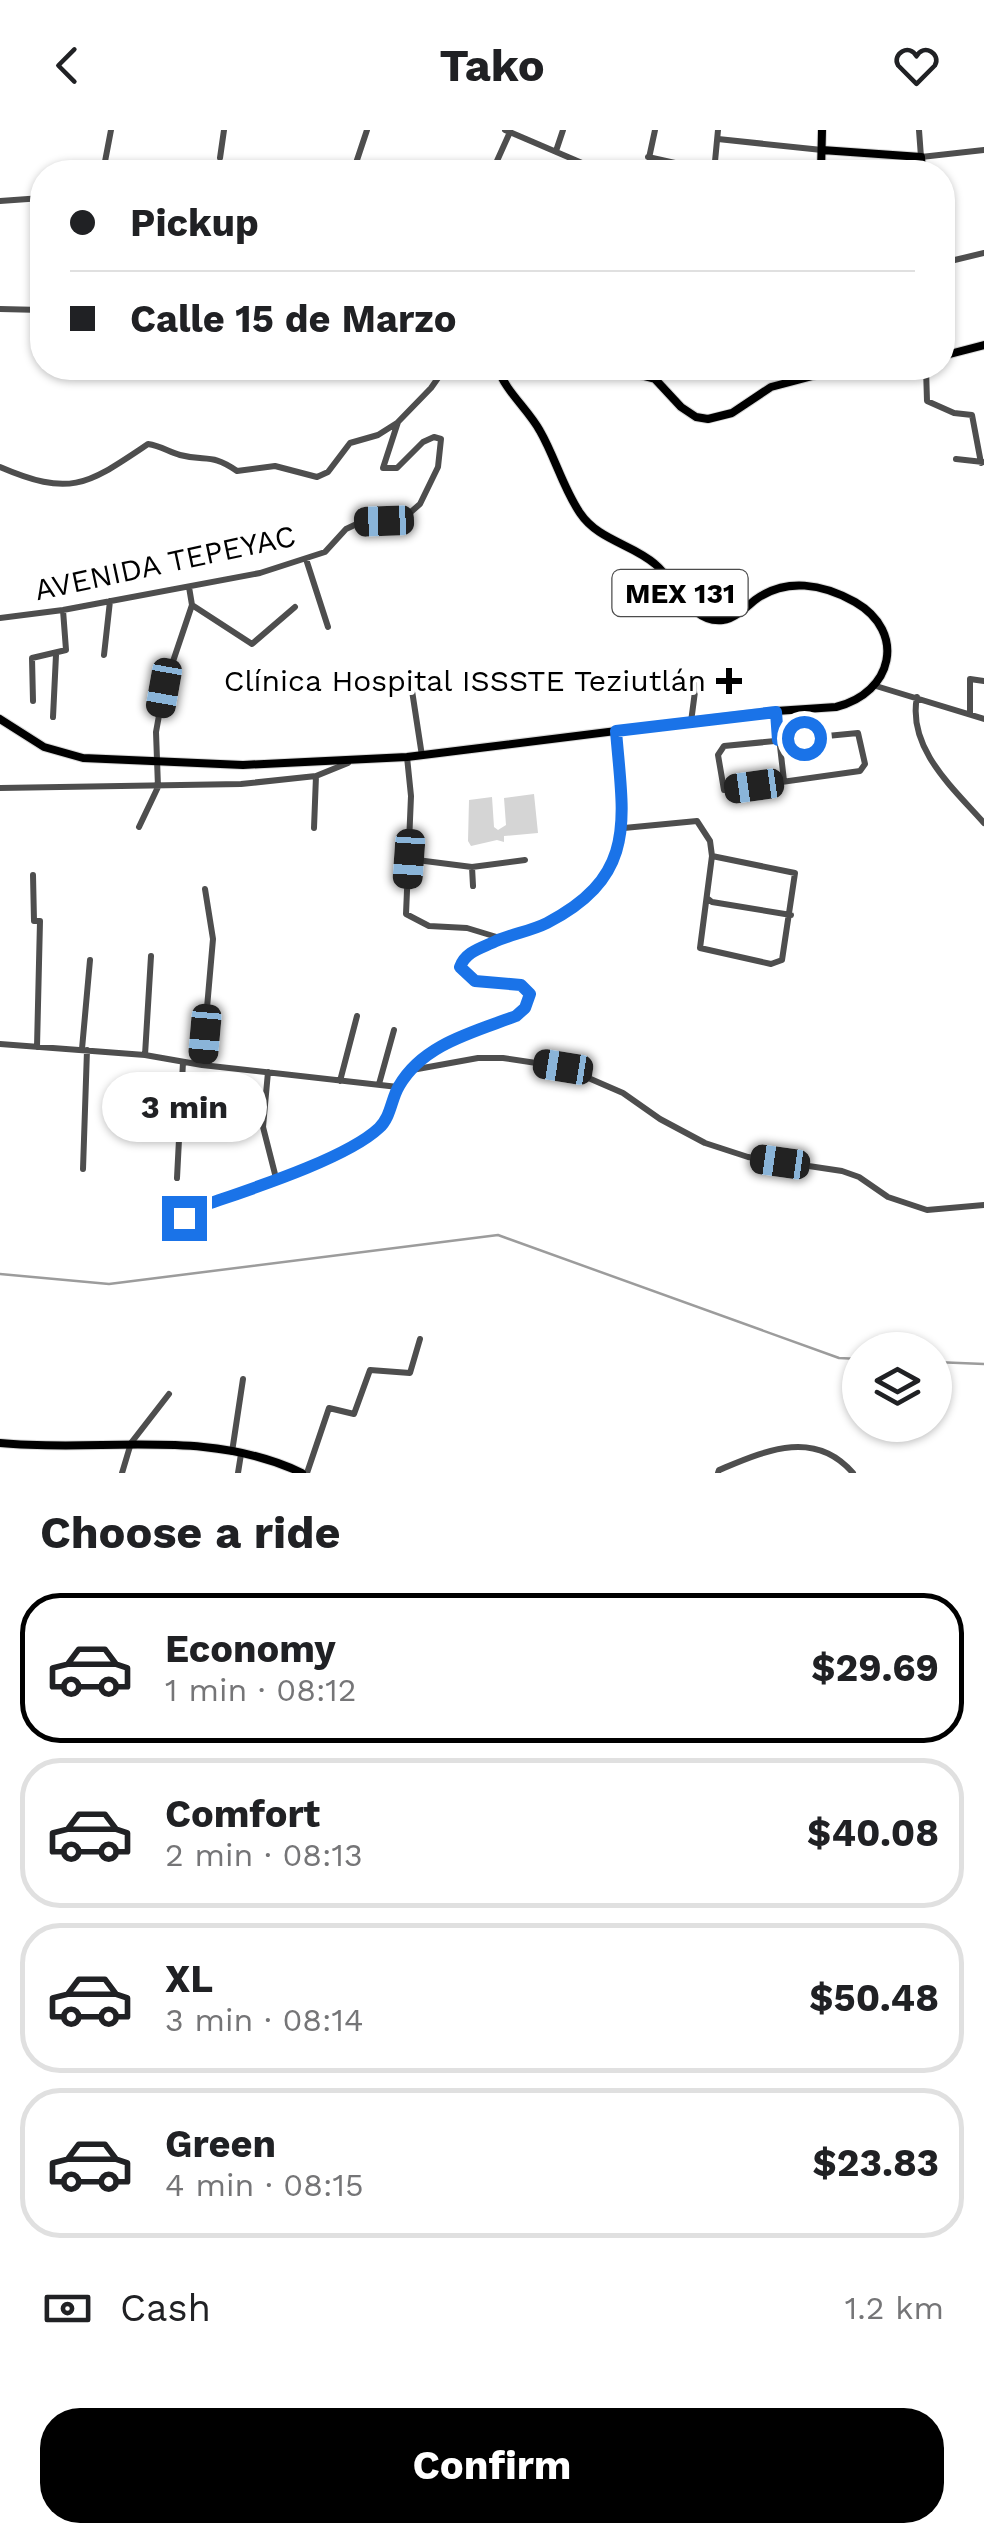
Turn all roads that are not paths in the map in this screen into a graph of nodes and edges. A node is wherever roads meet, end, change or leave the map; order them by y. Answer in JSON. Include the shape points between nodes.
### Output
{"nodes":[{"id":1,"x":111,"y":130,"type":"edge"},
{"id":2,"x":224,"y":130,"type":"edge"},
{"id":3,"x":367,"y":130,"type":"edge"},
{"id":4,"x":563,"y":130,"type":"edge"},
{"id":5,"x":654,"y":130,"type":"edge"},
{"id":6,"x":822,"y":130,"type":"edge"},
{"id":7,"x":918,"y":130,"type":"edge"},
{"id":8,"x":508,"y":131,"type":"edge"},
{"id":9,"x":718,"y":134,"type":"edge"},
{"id":10,"x":822,"y":150,"type":"junction"},
{"id":11,"x":984,"y":150,"type":"edge"},
{"id":12,"x":556,"y":151,"type":"junction"},
{"id":13,"x":921,"y":157,"type":"junction"},
{"id":14,"x":220,"y":158,"type":"dead end"},
{"id":15,"x":648,"y":158,"type":"joint"},
{"id":16,"x":105,"y":160,"type":"edge"},
{"id":17,"x":357,"y":160,"type":"edge"},
{"id":18,"x":497,"y":160,"type":"edge"},
{"id":19,"x":572,"y":160,"type":"edge"},
{"id":20,"x":653,"y":160,"type":"edge"},
{"id":21,"x":715,"y":160,"type":"edge"},
{"id":22,"x":822,"y":160,"type":"edge"},
{"id":23,"x":921,"y":160,"type":"edge"},
{"id":24,"x":30,"y":199,"type":"edge"},
{"id":25,"x":0,"y":201,"type":"edge"},
{"id":26,"x":984,"y":252,"type":"edge"},
{"id":27,"x":955,"y":259,"type":"edge"},
{"id":28,"x":0,"y":309,"type":"edge"},
{"id":29,"x":30,"y":310,"type":"edge"},
{"id":30,"x":984,"y":345,"type":"edge"},
{"id":31,"x":955,"y":353,"type":"edge"},
{"id":32,"x":437,"y":380,"type":"edge"},
{"id":33,"x":503,"y":380,"type":"edge"},
{"id":34,"x":656,"y":380,"type":"edge"},
{"id":35,"x":798,"y":380,"type":"edge"},
{"id":36,"x":926,"y":380,"type":"edge"},
{"id":37,"x":398,"y":422,"type":"junction"},
{"id":38,"x":980,"y":425,"type":"edge"},
{"id":39,"x":956,"y":460,"type":"dead end"},
{"id":40,"x":983,"y":462,"type":"edge"},
{"id":41,"x":0,"y":466,"type":"edge"},
{"id":42,"x":306,"y":560,"type":"junction"},
{"id":43,"x":189,"y":586,"type":"junction"},
{"id":44,"x":110,"y":601,"type":"junction"},
{"id":45,"x":192,"y":605,"type":"junction"},
{"id":46,"x":294,"y":607,"type":"dead end"},
{"id":47,"x":63,"y":610,"type":"junction"},
{"id":48,"x":0,"y":618,"type":"edge"},
{"id":49,"x":328,"y":628,"type":"dead end"},
{"id":50,"x":56,"y":654,"type":"junction"},
{"id":51,"x":104,"y":655,"type":"dead end"},
{"id":52,"x":698,"y":676,"type":"dead end"},
{"id":53,"x":984,"y":680,"type":"edge"},
{"id":54,"x":412,"y":684,"type":"dead end"},
{"id":55,"x":876,"y":686,"type":"junction"},
{"id":56,"x":917,"y":697,"type":"junction"},
{"id":57,"x":34,"y":702,"type":"dead end"},
{"id":58,"x":776,"y":712,"type":"junction"},
{"id":59,"x":970,"y":714,"type":"junction"},
{"id":60,"x":52,"y":717,"type":"dead end"},
{"id":61,"x":0,"y":719,"type":"edge"},
{"id":62,"x":984,"y":720,"type":"edge"},
{"id":63,"x":691,"y":722,"type":"junction"},
{"id":64,"x":616,"y":731,"type":"junction"},
{"id":65,"x":778,"y":740,"type":"junction"},
{"id":66,"x":422,"y":756,"type":"junction"},
{"id":67,"x":407,"y":757,"type":"junction"},
{"id":68,"x":157,"y":760,"type":"junction"},
{"id":69,"x":348,"y":762,"type":"junction"},
{"id":70,"x":316,"y":776,"type":"junction"},
{"id":71,"x":784,"y":782,"type":"junction"},
{"id":72,"x":158,"y":787,"type":"junction"},
{"id":73,"x":0,"y":788,"type":"edge"},
{"id":74,"x":984,"y":823,"type":"edge"},
{"id":75,"x":139,"y":827,"type":"dead end"},
{"id":76,"x":314,"y":828,"type":"dead end"},
{"id":77,"x":624,"y":828,"type":"junction"},
{"id":78,"x":712,"y":856,"type":"junction"},
{"id":79,"x":409,"y":859,"type":"junction"},
{"id":80,"x":525,"y":860,"type":"dead end"},
{"id":81,"x":472,"y":867,"type":"junction"},
{"id":82,"x":33,"y":875,"type":"dead end"},
{"id":83,"x":473,"y":886,"type":"dead end"},
{"id":84,"x":205,"y":889,"type":"dead end"},
{"id":85,"x":706,"y":897,"type":"junction"},
{"id":86,"x":790,"y":915,"type":"junction"},
{"id":87,"x":502,"y":938,"type":"junction"},
{"id":88,"x":151,"y":956,"type":"dead end"},
{"id":89,"x":90,"y":960,"type":"dead end"},
{"id":90,"x":357,"y":1016,"type":"dead end"},
{"id":91,"x":394,"y":1030,"type":"dead end"},
{"id":92,"x":0,"y":1044,"type":"edge"},
{"id":93,"x":38,"y":1047,"type":"junction"},
{"id":94,"x":85,"y":1049,"type":"junction"},
{"id":95,"x":145,"y":1055,"type":"junction"},
{"id":96,"x":183,"y":1062,"type":"junction"},
{"id":97,"x":202,"y":1065,"type":"junction"},
{"id":98,"x":412,"y":1070,"type":"junction"},
{"id":99,"x":268,"y":1072,"type":"junction"},
{"id":100,"x":340,"y":1081,"type":"junction"},
{"id":101,"x":379,"y":1084,"type":"junction"},
{"id":102,"x":398,"y":1087,"type":"junction"},
{"id":103,"x":82,"y":1169,"type":"dead end"},
{"id":104,"x":177,"y":1178,"type":"dead end"},
{"id":105,"x":276,"y":1178,"type":"junction"},
{"id":106,"x":984,"y":1205,"type":"edge"},
{"id":107,"x":166,"y":1229,"type":"dead end"},
{"id":108,"x":420,"y":1338,"type":"dead end"},
{"id":109,"x":243,"y":1379,"type":"dead end"},
{"id":110,"x":169,"y":1394,"type":"dead end"},
{"id":111,"x":0,"y":1443,"type":"edge"},
{"id":112,"x":131,"y":1443,"type":"junction"},
{"id":113,"x":237,"y":1453,"type":"junction"},
{"id":114,"x":286,"y":1469,"type":"edge"},
{"id":115,"x":122,"y":1473,"type":"edge"},
{"id":116,"x":238,"y":1473,"type":"edge"},
{"id":117,"x":304,"y":1473,"type":"edge"},
{"id":118,"x":718,"y":1473,"type":"edge"},
{"id":119,"x":853,"y":1473,"type":"edge"}],
"edges":[{"from":1,"to":16,"type":"street"},
{"from":2,"to":14,"type":"street"},
{"from":3,"to":17,"type":"street"},
{"from":4,"to":12,"type":"street"},
{"from":5,"to":15,"type":"street"},
{"from":6,"to":10,"type":"main road"},
{"from":7,"to":13,"type":"street"},
{"from":8,"to":12,"type":"street"},
{"from":8,"to":18,"type":"street"},
{"from":9,"to":10,"type":"street"},
{"from":9,"to":21,"type":"street"},
{"from":10,"to":13,"type":"main road"},
{"from":10,"to":22,"type":"main road"},
{"from":11,"to":13,"type":"street"},
{"from":12,"to":19,"type":"street"},
{"from":13,"to":23,"type":"main road"},
{"from":15,"to":20,"type":"street"},
{"from":24,"to":25,"type":"street"},
{"from":26,"to":27,"type":"street"},
{"from":28,"to":29,"type":"street"},
{"from":30,"to":31,"type":"main road"},
{"from":32,"to":37,"type":"street","name":"AVENIDA TEPEYAC"},
{"from":33,"to":55,"type":"main road","number":"MEX 131","via":[[539,428],[580,514],[599,533],[655,563],[707,618],[732,617],[780,586],[821,588],[851,600],[881,624],[886,640],[886,666]]},
{"from":34,"to":35,"type":"main road","via":[[681,406],[708,419]]},
{"from":36,"to":38,"type":"street","via":[[927,401],[972,414]]},
{"from":37,"to":41,"type":"street","via":[[350,444],[317,477],[275,466],[237,471],[218,458],[148,444],[90,482],[54,484]]},
{"from":37,"to":42,"type":"street","name":"AVENIDA TEPEYAC","via":[[383,468],[396,468],[423,442],[440,439],[438,466],[420,504],[404,518],[346,529],[325,552]]},
{"from":38,"to":40,"type":"street"},
{"from":39,"to":40,"type":"street"},
{"from":42,"to":43,"type":"street","name":"AVENIDA TEPEYAC"},
{"from":42,"to":49,"type":"street"},
{"from":43,"to":44,"type":"street","name":"AVENIDA TEPEYAC"},
{"from":43,"to":45,"type":"street"},
{"from":44,"to":47,"type":"street","name":"AVENIDA TEPEYAC"},
{"from":44,"to":51,"type":"street"},
{"from":45,"to":46,"type":"street","via":[[252,644]]},
{"from":45,"to":68,"type":"street","via":[[164,688]]},
{"from":47,"to":48,"type":"street","name":"AVENIDA TEPEYAC"},
{"from":47,"to":50,"type":"street","via":[[66,650]]},
{"from":50,"to":57,"type":"street","via":[[32,658]]},
{"from":50,"to":60,"type":"street"},
{"from":52,"to":63,"type":"street"},
{"from":53,"to":59,"type":"street","via":[[970,679]]},
{"from":54,"to":66,"type":"street"},
{"from":55,"to":56,"type":"street"},
{"from":55,"to":58,"type":"main road","via":[[855,702]]},
{"from":56,"to":59,"type":"street"},
{"from":56,"to":74,"type":"street","via":[[915,718],[931,760]]},
{"from":58,"to":63,"type":"main road"},
{"from":58,"to":65,"type":"street"},
{"from":59,"to":62,"type":"street"},
{"from":61,"to":68,"type":"main road","via":[[74,756]]},
{"from":63,"to":64,"type":"main road"},
{"from":64,"to":66,"type":"main road"},
{"from":64,"to":77,"type":"street"},
{"from":65,"to":71,"type":"street"},
{"from":65,"to":71,"type":"street","via":[[718,749],[724,790]]},
{"from":65,"to":71,"type":"street","via":[[858,733],[864,768]]},
{"from":66,"to":67,"type":"main road"},
{"from":67,"to":69,"type":"main road"},
{"from":67,"to":79,"type":"street"},
{"from":68,"to":69,"type":"main road"},
{"from":68,"to":72,"type":"street"},
{"from":69,"to":70,"type":"street"},
{"from":70,"to":72,"type":"street"},
{"from":70,"to":76,"type":"street"},
{"from":72,"to":73,"type":"street"},
{"from":72,"to":75,"type":"street"},
{"from":77,"to":78,"type":"street","via":[[697,820]]},
{"from":77,"to":87,"type":"street","via":[[598,888],[546,923]]},
{"from":78,"to":85,"type":"street"},
{"from":78,"to":86,"type":"street","via":[[796,873]]},
{"from":79,"to":81,"type":"street"},
{"from":79,"to":87,"type":"street","via":[[406,914],[429,926]]},
{"from":80,"to":81,"type":"street"},
{"from":81,"to":83,"type":"street"},
{"from":82,"to":93,"type":"street","via":[[34,921],[40,921]]},
{"from":84,"to":97,"type":"street","via":[[213,939]]},
{"from":85,"to":86,"type":"street"},
{"from":85,"to":86,"type":"street","via":[[698,943],[703,950],[771,964],[782,960]]},
{"from":87,"to":98,"type":"street","via":[[481,946],[460,967],[475,981],[521,985],[530,994],[525,1008],[448,1042]]},
{"from":88,"to":95,"type":"street"},
{"from":89,"to":94,"type":"street"},
{"from":90,"to":100,"type":"street"},
{"from":91,"to":101,"type":"street"},
{"from":92,"to":93,"type":"street"},
{"from":93,"to":94,"type":"street"},
{"from":94,"to":95,"type":"street"},
{"from":94,"to":103,"type":"street"},
{"from":95,"to":96,"type":"street"},
{"from":96,"to":97,"type":"street"},
{"from":96,"to":104,"type":"street"},
{"from":97,"to":99,"type":"street"},
{"from":98,"to":102,"type":"street"},
{"from":98,"to":106,"type":"street","via":[[478,1058],[563,1067],[623,1093],[705,1143],[748,1157],[842,1170],[927,1210]]},
{"from":99,"to":100,"type":"street"},
{"from":99,"to":105,"type":"street","via":[[264,1126]]},
{"from":100,"to":101,"type":"street"},
{"from":101,"to":102,"type":"street"},
{"from":102,"to":105,"type":"street","via":[[381,1127],[338,1154]]},
{"from":105,"to":107,"type":"street","via":[[202,1206]]},
{"from":108,"to":117,"type":"street","via":[[410,1373],[370,1370],[354,1414],[329,1408]]},
{"from":109,"to":113,"type":"street"},
{"from":110,"to":112,"type":"street"},
{"from":111,"to":112,"type":"main road"},
{"from":112,"to":113,"type":"main road","via":[[198,1444]]},
{"from":112,"to":115,"type":"street"},
{"from":113,"to":114,"type":"main road"},
{"from":113,"to":116,"type":"street"},
{"from":114,"to":117,"type":"main road"},
{"from":118,"to":119,"type":"street","via":[[773,1448],[818,1448]]}]}
